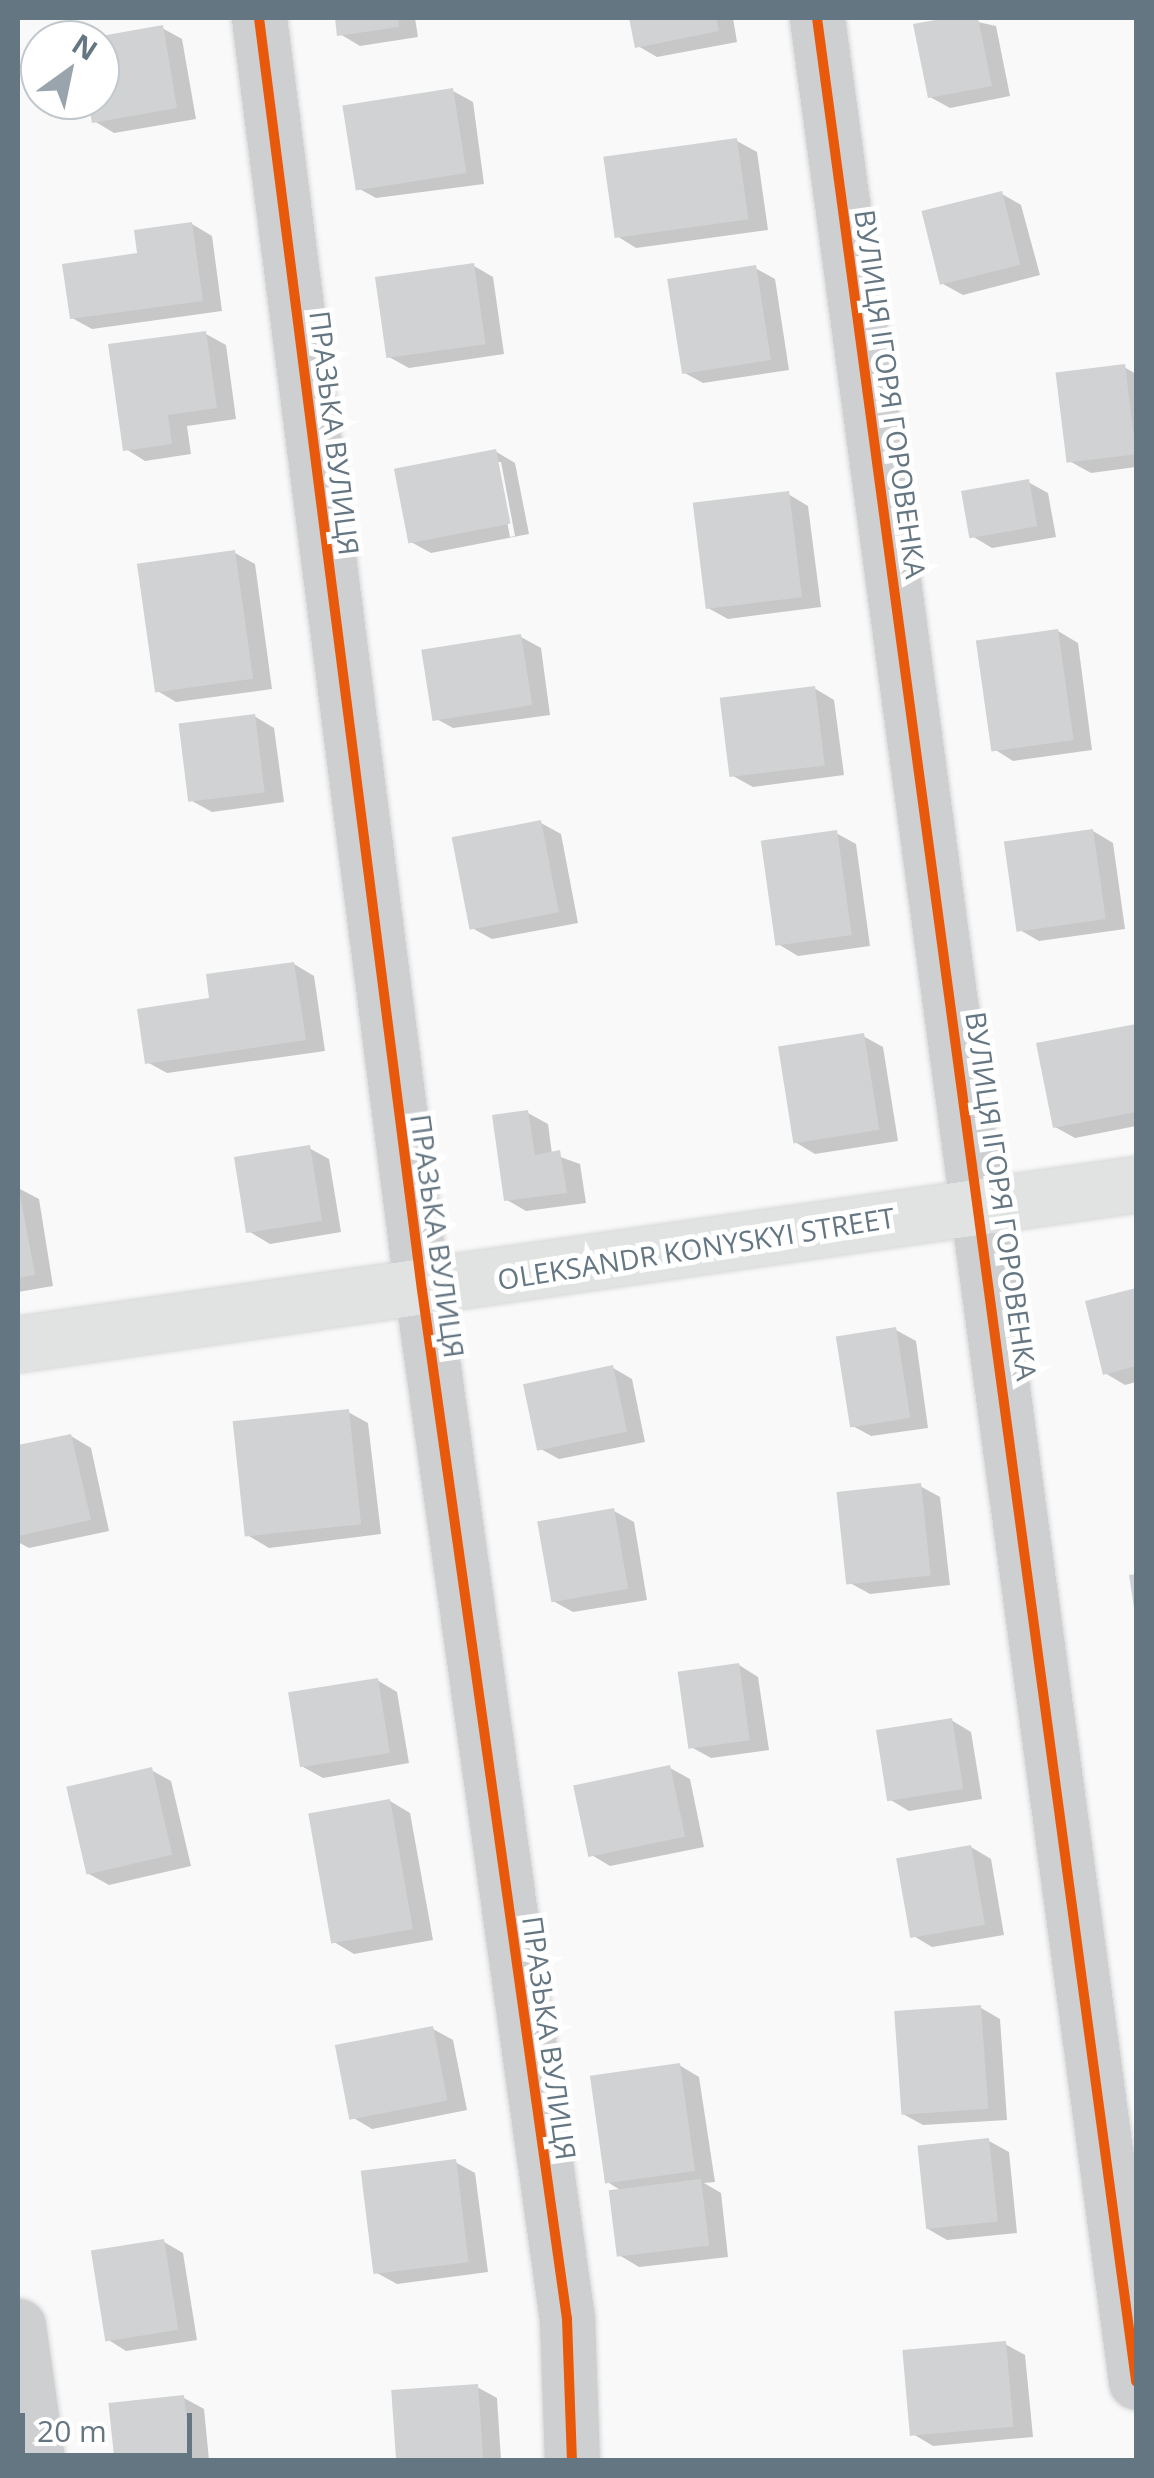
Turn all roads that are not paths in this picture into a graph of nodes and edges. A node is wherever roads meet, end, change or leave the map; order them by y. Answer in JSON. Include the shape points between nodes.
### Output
{"nodes":[{"id":1,"x":259,"y":18,"type":"edge"},
{"id":2,"x":817,"y":18,"type":"edge"},
{"id":3,"x":1136,"y":1184,"type":"edge"},
{"id":4,"x":981,"y":1206,"type":"junction"},
{"id":5,"x":422,"y":1290,"type":"junction"},
{"id":6,"x":18,"y":1344,"type":"edge"},
{"id":7,"x":18,"y":2326,"type":"edge"},
{"id":8,"x":1136,"y":2382,"type":"edge"},
{"id":9,"x":37,"y":2460,"type":"edge"},
{"id":10,"x":572,"y":2460,"type":"edge"}],
"edges":[{"from":1,"to":5,"type":"street","name":"ПРАЗЬКА ВУЛИЦЯ"},
{"from":2,"to":4,"type":"street","name":"ВУЛИЦЯ ІГОРЯ ГОРОВЕНКА"},
{"from":3,"to":4,"type":"street","name":"OLEKSANDR KONYSKYI STREET"},
{"from":4,"to":5,"type":"street","name":"OLEKSANDR KONYSKYI STREET"},
{"from":4,"to":8,"type":"street","name":"ВУЛИЦЯ ІГОРЯ ГОРОВЕНКА"},
{"from":5,"to":6,"type":"street","name":"OLEKSANDR KONYSKYI STREET"},
{"from":5,"to":10,"type":"street","name":"ПРАЗЬКА ВУЛИЦЯ","via":[[568,2319]]},
{"from":7,"to":9,"type":"street"}]}
